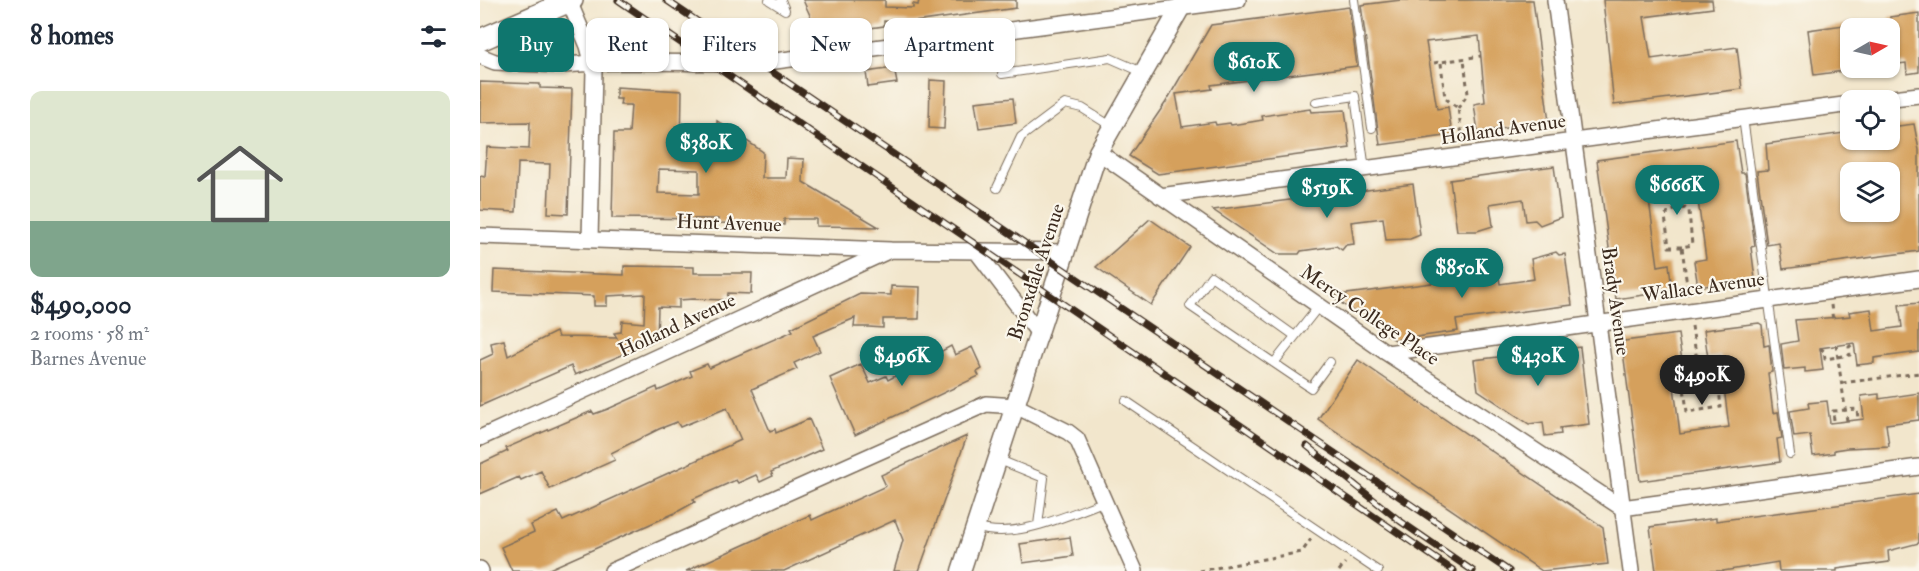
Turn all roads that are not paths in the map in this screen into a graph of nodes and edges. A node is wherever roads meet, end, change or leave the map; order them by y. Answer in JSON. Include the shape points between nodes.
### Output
{"nodes":[{"id":1,"x":769,"y":0,"type":"edge"},
{"id":2,"x":781,"y":0,"type":"edge"},
{"id":3,"x":1238,"y":0,"type":"edge"},
{"id":4,"x":1354,"y":0,"type":"edge"},
{"id":5,"x":1555,"y":0,"type":"edge"},
{"id":6,"x":570,"y":1,"type":"edge"},
{"id":7,"x":1183,"y":4,"type":"edge"},
{"id":8,"x":480,"y":40,"type":"edge"},
{"id":9,"x":586,"y":45,"type":"edge"},
{"id":10,"x":480,"y":56,"type":"edge"},
{"id":11,"x":586,"y":64,"type":"edge"},
{"id":12,"x":669,"y":64,"type":"edge"},
{"id":13,"x":594,"y":72,"type":"edge"},
{"id":14,"x":1142,"y":72,"type":"junction"},
{"id":15,"x":1002,"y":74,"type":"dead end"},
{"id":16,"x":1919,"y":95,"type":"edge"},
{"id":17,"x":1900,"y":97,"type":"edge"},
{"id":18,"x":1316,"y":102,"type":"dead end"},
{"id":19,"x":1840,"y":105,"type":"edge"},
{"id":20,"x":1743,"y":118,"type":"junction"},
{"id":21,"x":1111,"y":126,"type":"junction"},
{"id":22,"x":1372,"y":128,"type":"dead end"},
{"id":23,"x":1574,"y":141,"type":"junction"},
{"id":24,"x":1098,"y":152,"type":"junction"},
{"id":25,"x":1365,"y":170,"type":"junction"},
{"id":26,"x":997,"y":188,"type":"dead end"},
{"id":27,"x":1160,"y":196,"type":"junction"},
{"id":28,"x":480,"y":236,"type":"edge"},
{"id":29,"x":590,"y":239,"type":"junction"},
{"id":30,"x":891,"y":250,"type":"junction"},
{"id":31,"x":977,"y":252,"type":"junction"},
{"id":32,"x":1065,"y":252,"type":"junction"},
{"id":33,"x":1919,"y":279,"type":"edge"},
{"id":34,"x":1768,"y":299,"type":"junction"},
{"id":35,"x":1319,"y":306,"type":"junction"},
{"id":36,"x":1598,"y":323,"type":"junction"},
{"id":37,"x":1040,"y":335,"type":"junction"},
{"id":38,"x":1295,"y":336,"type":"junction"},
{"id":39,"x":1387,"y":353,"type":"junction"},
{"id":40,"x":1330,"y":362,"type":"dead end"},
{"id":41,"x":1274,"y":363,"type":"junction"},
{"id":42,"x":1126,"y":401,"type":"dead end"},
{"id":43,"x":1016,"y":406,"type":"junction"},
{"id":44,"x":480,"y":438,"type":"edge"},
{"id":45,"x":1790,"y":454,"type":"dead end"},
{"id":46,"x":997,"y":459,"type":"junction"},
{"id":47,"x":1919,"y":466,"type":"edge"},
{"id":48,"x":1106,"y":501,"type":"junction"},
{"id":49,"x":1622,"y":508,"type":"junction"},
{"id":50,"x":1038,"y":525,"type":"junction"},
{"id":51,"x":975,"y":527,"type":"junction"},
{"id":52,"x":612,"y":571,"type":"edge"},
{"id":53,"x":961,"y":571,"type":"edge"},
{"id":54,"x":1135,"y":571,"type":"edge"},
{"id":55,"x":1378,"y":571,"type":"edge"},
{"id":56,"x":1631,"y":571,"type":"edge"}],
"edges":[{"from":1,"to":2,"type":"lane","via":[[785,10]]},
{"from":3,"to":7,"type":"street"},
{"from":4,"to":22,"type":"lane"},
{"from":5,"to":23,"type":"street","name":"Brady Avenue"},
{"from":6,"to":8,"type":"main road"},
{"from":6,"to":9,"type":"street"},
{"from":7,"to":12,"type":"street","via":[[760,63]]},
{"from":7,"to":14,"type":"street","name":"Bronxdale Avenue"},
{"from":10,"to":11,"type":"street","via":[[502,63]]},
{"from":13,"to":29,"type":"street"},
{"from":14,"to":15,"type":"lane","via":[[1110,58]]},
{"from":14,"to":21,"type":"street","name":"Bronxdale Avenue"},
{"from":16,"to":17,"type":"street"},
{"from":18,"to":25,"type":"lane","via":[[1356,96]]},
{"from":19,"to":20,"type":"street","name":"Holland Avenue"},
{"from":20,"to":23,"type":"street","name":"Holland Avenue"},
{"from":20,"to":34,"type":"lane"},
{"from":21,"to":24,"type":"street","name":"Bronxdale Avenue"},
{"from":21,"to":26,"type":"lane","via":[[1082,108],[1065,104],[1021,136]]},
{"from":23,"to":25,"type":"street","name":"Holland Avenue"},
{"from":23,"to":36,"type":"street","name":"Brady Avenue"},
{"from":24,"to":27,"type":"street","name":"Mercy College Place"},
{"from":24,"to":32,"type":"street","name":"Bronxdale Avenue"},
{"from":25,"to":27,"type":"street","name":"Holland Avenue"},
{"from":27,"to":35,"type":"street","name":"Mercy College Place"},
{"from":28,"to":29,"type":"street","name":"Hunt Avenue"},
{"from":29,"to":30,"type":"street","name":"Hunt Avenue"},
{"from":30,"to":31,"type":"street","name":"Hunt Avenue"},
{"from":30,"to":44,"type":"street","name":"Holland Avenue"},
{"from":31,"to":32,"type":"street","name":"Hunt Avenue"},
{"from":31,"to":37,"type":"street"},
{"from":32,"to":37,"type":"street","name":"Bronxdale Avenue"},
{"from":33,"to":34,"type":"street","name":"Wallace Avenue"},
{"from":34,"to":36,"type":"street","name":"Wallace Avenue"},
{"from":34,"to":45,"type":"lane"},
{"from":35,"to":38,"type":"lane"},
{"from":35,"to":39,"type":"street","name":"Mercy College Place"},
{"from":36,"to":39,"type":"street","name":"Wallace Avenue"},
{"from":36,"to":49,"type":"street","name":"Brady Avenue"},
{"from":37,"to":43,"type":"street","name":"Bronxdale Avenue"},
{"from":38,"to":41,"type":"lane"},
{"from":38,"to":41,"type":"lane","via":[[1211,276],[1190,306]]},
{"from":39,"to":49,"type":"street","name":"Mercy College Place"},
{"from":40,"to":41,"type":"lane","via":[[1311,388]]},
{"from":42,"to":55,"type":"lane"},
{"from":43,"to":46,"type":"street","name":"Bronxdale Avenue"},
{"from":43,"to":48,"type":"street","via":[[1077,439]]},
{"from":43,"to":52,"type":"street","via":[[986,404]]},
{"from":46,"to":50,"type":"lane","via":[[1044,478]]},
{"from":46,"to":51,"type":"street","name":"Bronxdale Avenue"},
{"from":47,"to":49,"type":"street"},
{"from":48,"to":50,"type":"lane"},
{"from":48,"to":54,"type":"street"},
{"from":49,"to":56,"type":"street","name":"Brady Avenue"},
{"from":50,"to":51,"type":"lane","via":[[987,532]]},
{"from":51,"to":53,"type":"street","name":"Bronxdale Avenue"}]}
